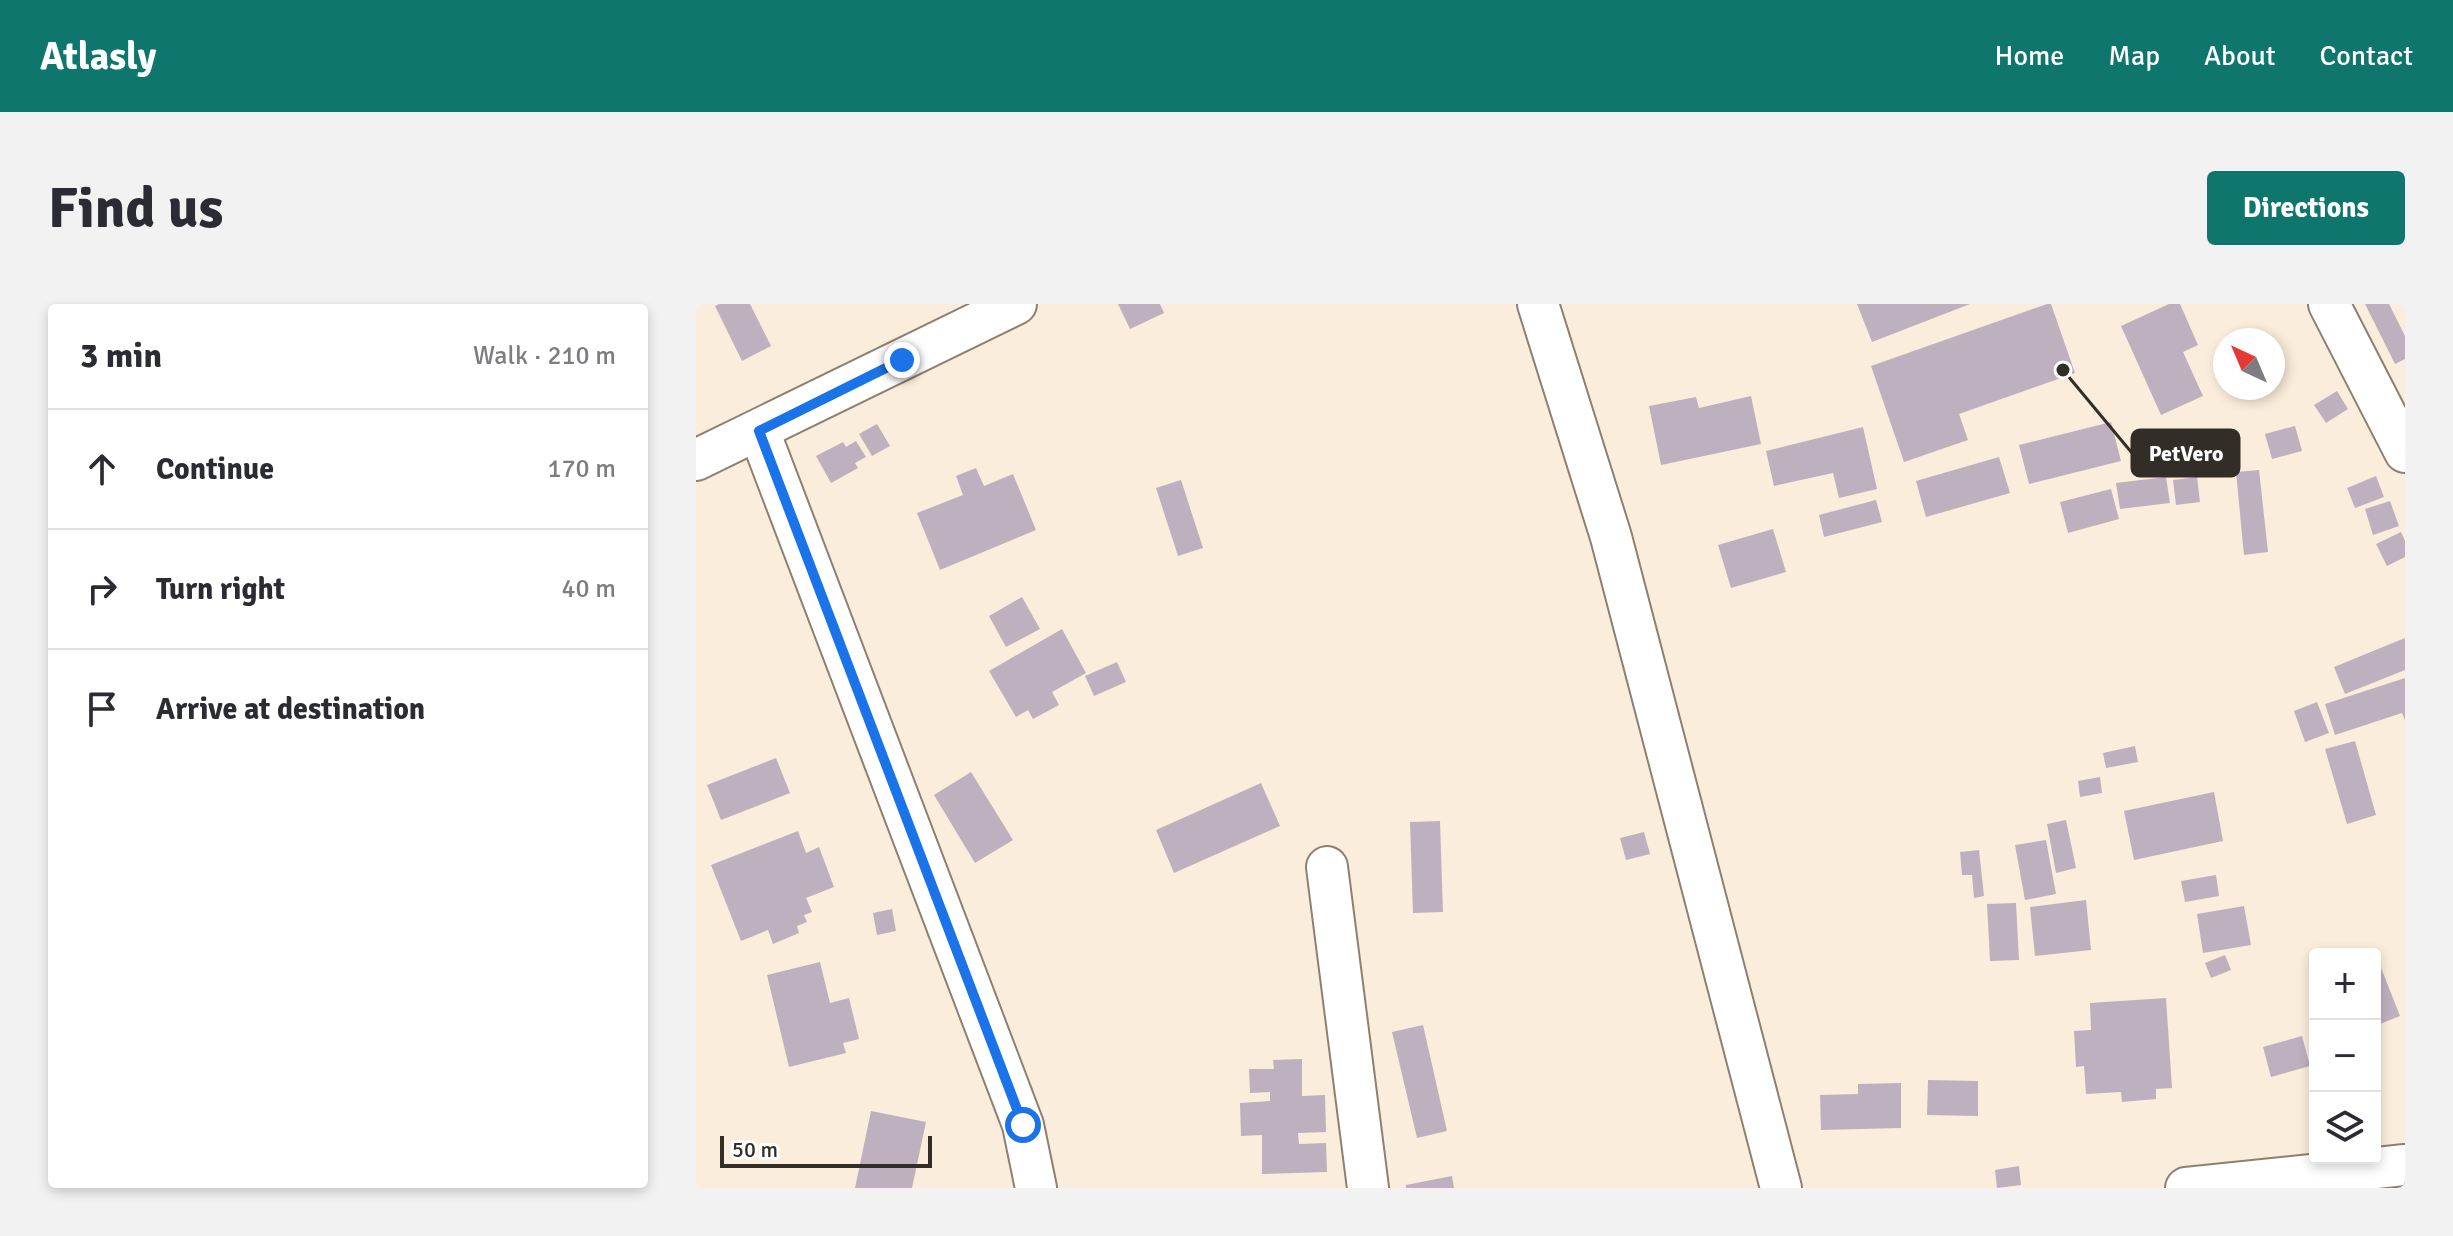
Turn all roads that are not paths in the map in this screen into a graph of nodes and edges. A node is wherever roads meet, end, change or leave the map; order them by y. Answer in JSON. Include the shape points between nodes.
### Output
{"nodes":[{"id":1,"x":1016,"y":304,"type":"edge"},
{"id":2,"x":1538,"y":304,"type":"edge"},
{"id":3,"x":2329,"y":304,"type":"edge"},
{"id":4,"x":759,"y":431,"type":"junction"},
{"id":5,"x":2405,"y":452,"type":"edge"},
{"id":6,"x":696,"y":460,"type":"edge"},
{"id":7,"x":1327,"y":867,"type":"dead end"},
{"id":8,"x":2405,"y":1165,"type":"edge"},
{"id":9,"x":1036,"y":1188,"type":"edge"},
{"id":10,"x":1368,"y":1188,"type":"edge"},
{"id":11,"x":1781,"y":1188,"type":"edge"},
{"id":12,"x":2186,"y":1188,"type":"edge"}],
"edges":[{"from":1,"to":4,"type":"street"},
{"from":2,"to":11,"type":"street","via":[[1611,537]]},
{"from":3,"to":5,"type":"street"},
{"from":4,"to":6,"type":"street"},
{"from":4,"to":9,"type":"street","via":[[1023,1125]]},
{"from":7,"to":10,"type":"street"},
{"from":8,"to":12,"type":"street"}]}
